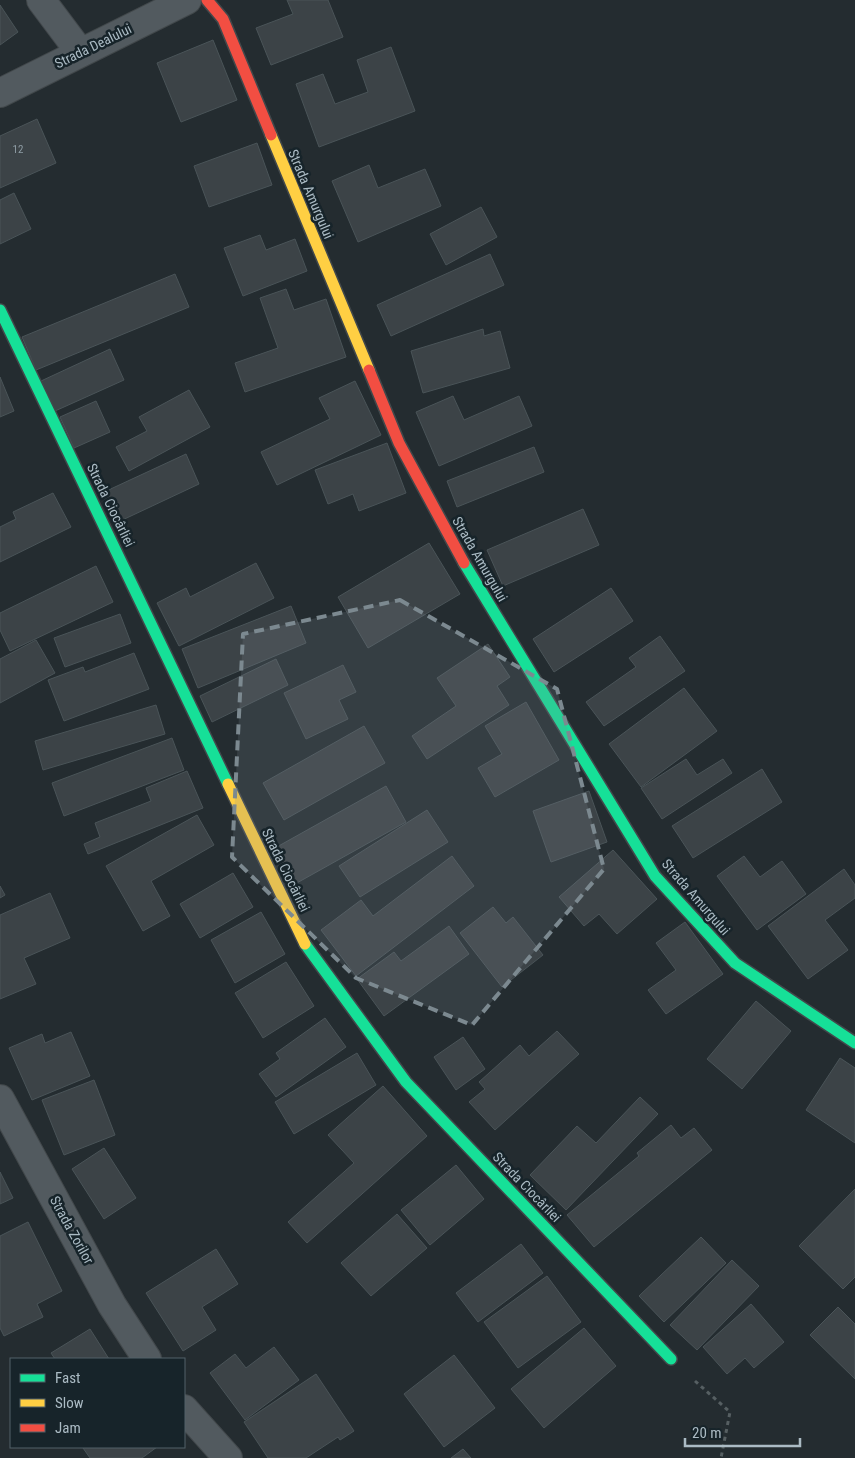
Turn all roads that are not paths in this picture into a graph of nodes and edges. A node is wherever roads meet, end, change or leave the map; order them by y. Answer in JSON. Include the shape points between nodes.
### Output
{"nodes":[{"id":1,"x":41,"y":0,"type":"edge"},
{"id":2,"x":187,"y":0,"type":"edge"},
{"id":3,"x":207,"y":0,"type":"edge"},
{"id":4,"x":80,"y":52,"type":"junction"},
{"id":5,"x":0,"y":93,"type":"edge"},
{"id":6,"x":0,"y":310,"type":"edge"},
{"id":7,"x":855,"y":1043,"type":"edge"},
{"id":8,"x":0,"y":1099,"type":"edge"},
{"id":9,"x":146,"y":1358,"type":"edge"},
{"id":10,"x":671,"y":1359,"type":"road end"},
{"id":11,"x":185,"y":1410,"type":"edge"},
{"id":12,"x":228,"y":1458,"type":"edge"}],
"edges":[{"from":1,"to":4,"type":"street"},
{"from":2,"to":4,"type":"street","name":"Strada Dealului"},
{"from":3,"to":7,"type":"street","name":"Strada Amurgului","via":[[222,19],[398,443],[448,537],[584,762],[655,876],[735,962]]},
{"from":4,"to":5,"type":"street","name":"Strada Dealului"},
{"from":6,"to":10,"type":"street","name":"Strada Ciocârliei","via":[[307,948],[406,1082]]},
{"from":8,"to":9,"type":"street","name":"Strada Zorilor","via":[[112,1305]]},
{"from":11,"to":12,"type":"street"}]}
